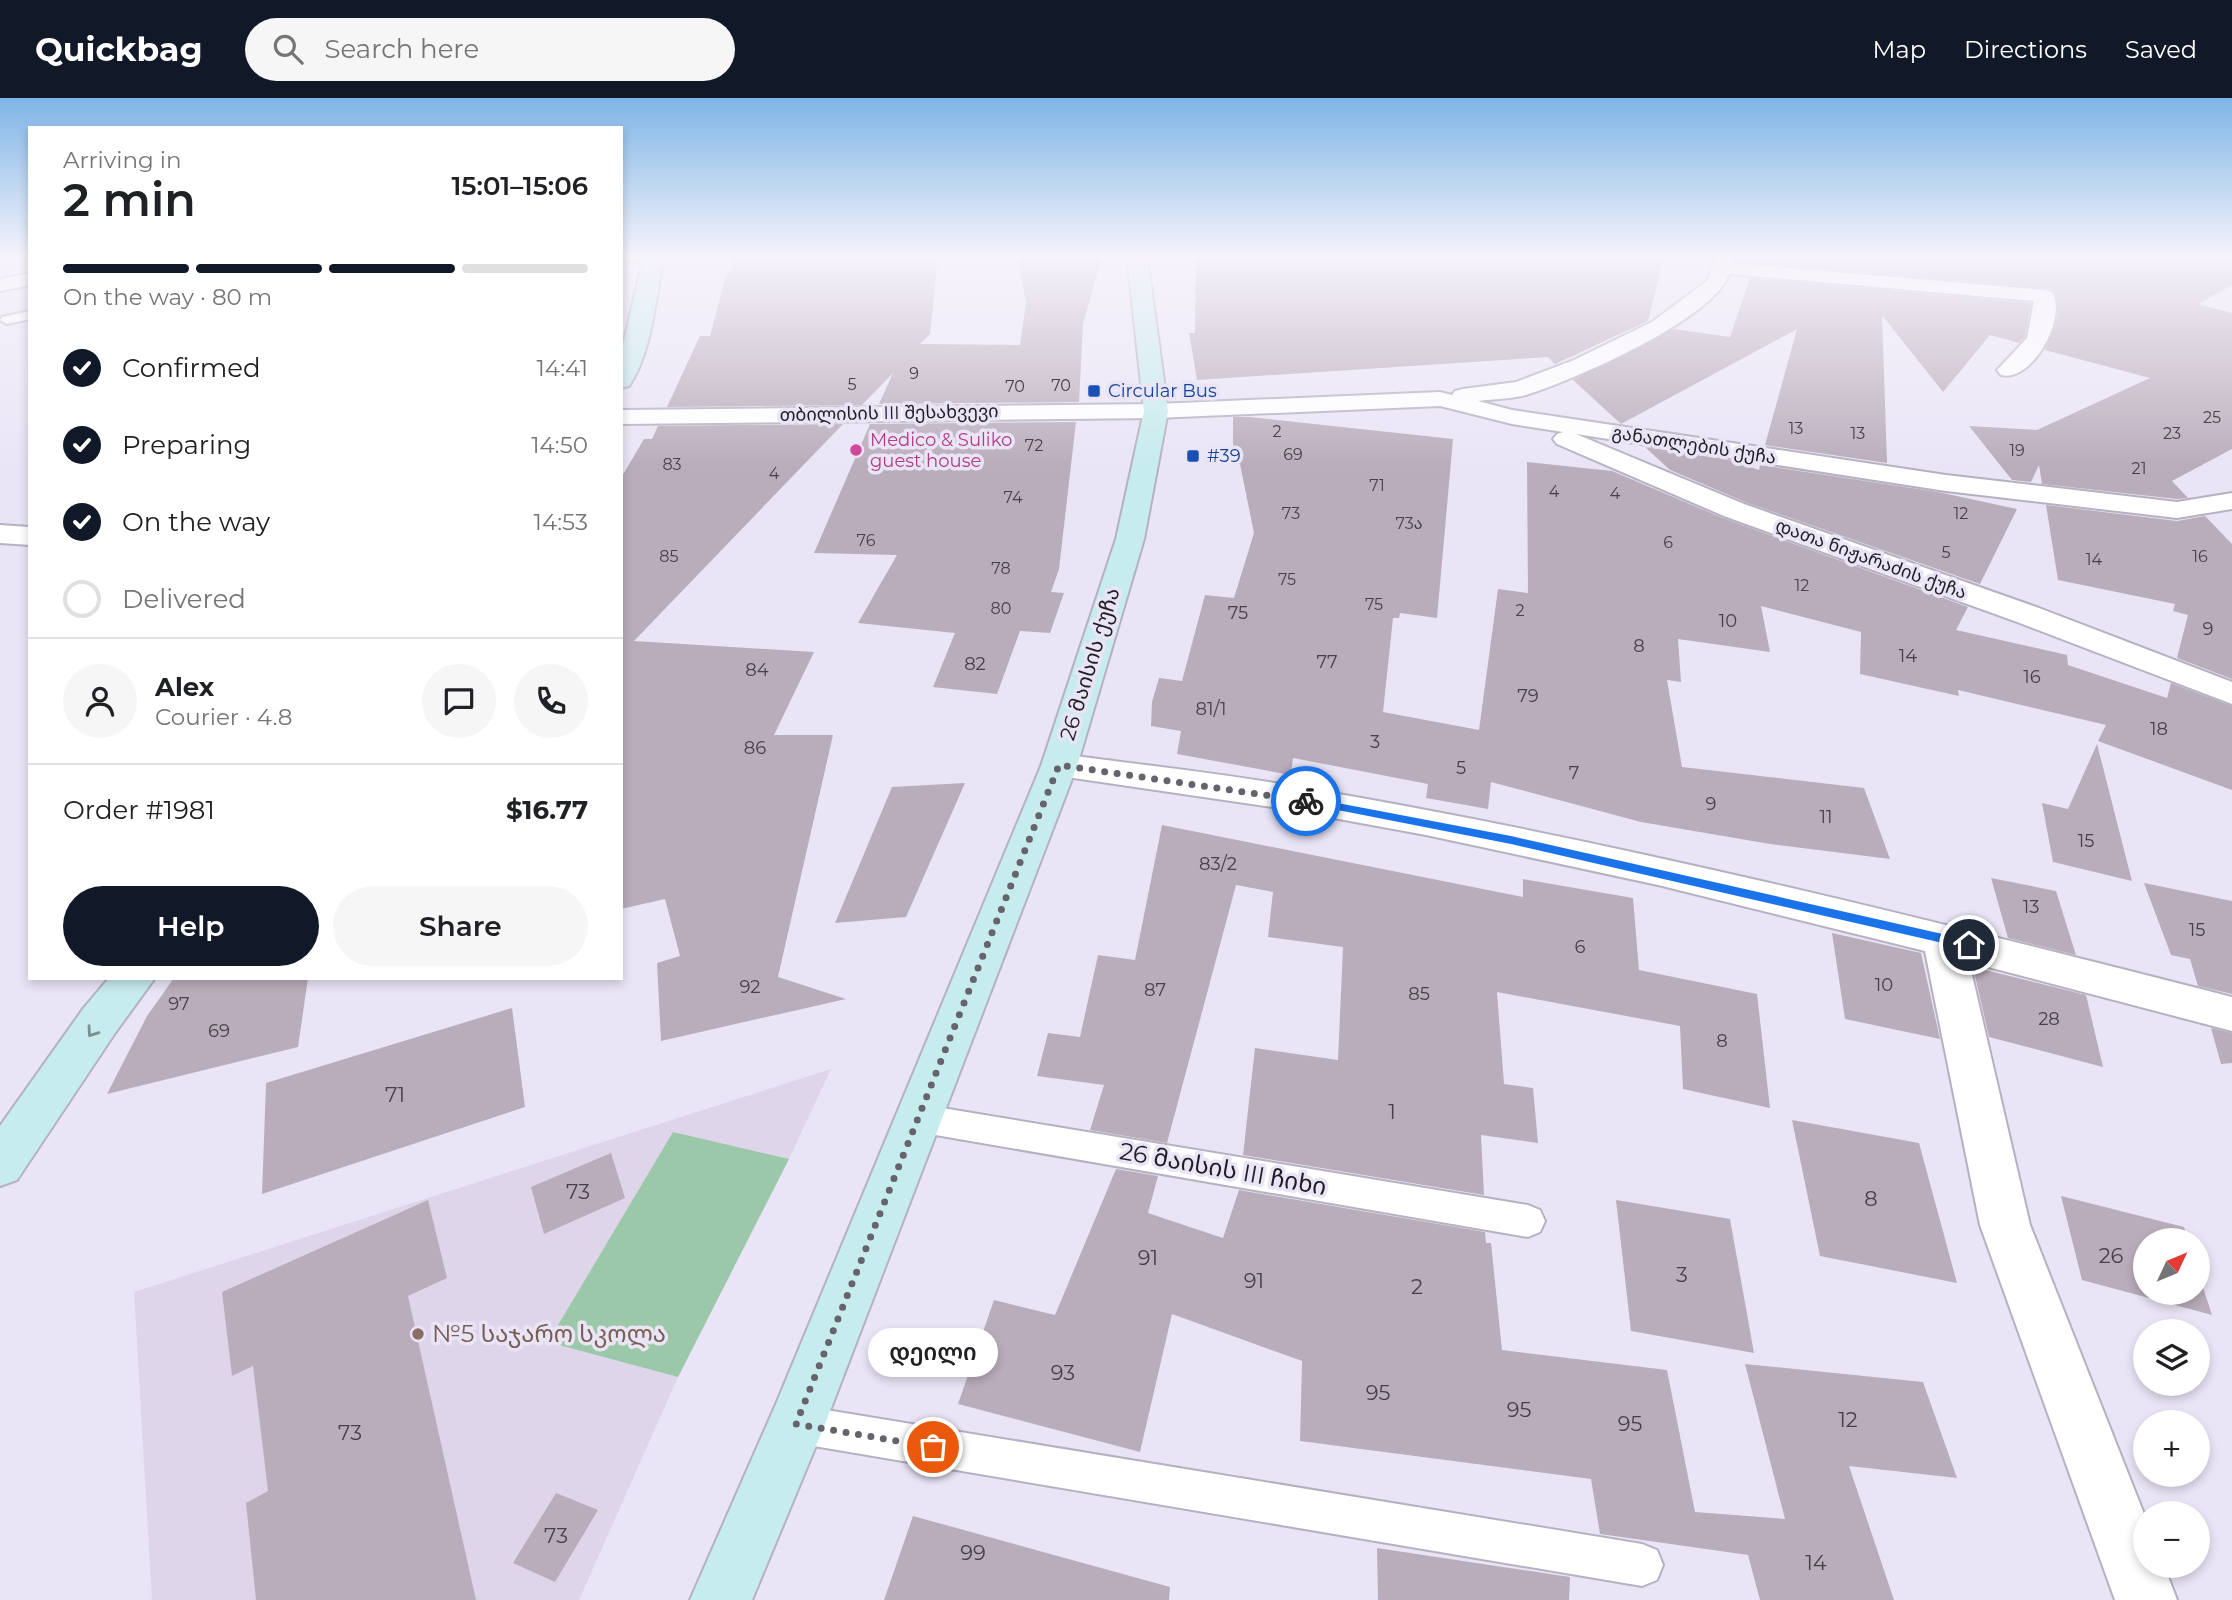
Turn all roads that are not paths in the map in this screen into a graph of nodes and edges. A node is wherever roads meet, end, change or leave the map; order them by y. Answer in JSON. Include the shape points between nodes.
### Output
{"nodes":[{"id":1,"x":635,"y":326,"type":"edge"},
{"id":2,"x":1146,"y":326,"type":"edge"},
{"id":3,"x":1661,"y":326,"type":"edge"},
{"id":4,"x":2043,"y":326,"type":"edge"},
{"id":5,"x":628,"y":350,"type":"edge"},
{"id":6,"x":2009,"y":370,"type":"dead end"},
{"id":7,"x":623,"y":372,"type":"edge"},
{"id":8,"x":1440,"y":399,"type":"junction"},
{"id":9,"x":1156,"y":411,"type":"junction"},
{"id":10,"x":623,"y":417,"type":"edge"},
{"id":11,"x":1512,"y":417,"type":"junction"},
{"id":12,"x":2232,"y":501,"type":"edge"},
{"id":13,"x":0,"y":534,"type":"edge"},
{"id":14,"x":28,"y":536,"type":"edge"},
{"id":15,"x":2232,"y":694,"type":"edge"},
{"id":16,"x":1059,"y":765,"type":"junction"},
{"id":17,"x":1943,"y":938,"type":"junction"},
{"id":18,"x":132,"y":980,"type":"edge"},
{"id":19,"x":2232,"y":1014,"type":"edge"},
{"id":20,"x":918,"y":1118,"type":"junction"},
{"id":21,"x":0,"y":1165,"type":"edge"},
{"id":22,"x":1528,"y":1220,"type":"dead end"},
{"id":23,"x":796,"y":1424,"type":"junction"},
{"id":24,"x":1643,"y":1565,"type":"dead end"},
{"id":25,"x":721,"y":1600,"type":"edge"},
{"id":26,"x":2146,"y":1600,"type":"edge"}],
"edges":[{"from":1,"to":5,"type":"main road"},
{"from":2,"to":9,"type":"main road","name":"26 მაისის ქუჩა"},
{"from":3,"to":8,"type":"street","via":[[1520,389]]},
{"from":4,"to":6,"type":"street","via":[[2028,355]]},
{"from":5,"to":7,"type":"main road"},
{"from":8,"to":9,"type":"street","name":"განათლების ქუჩა"},
{"from":8,"to":11,"type":"street","name":"განათლების ქუჩა"},
{"from":9,"to":10,"type":"street","name":"თბილისის III შესახვევი"},
{"from":9,"to":16,"type":"main road","name":"26 მაისის ქუჩა","via":[[1130,538]]},
{"from":11,"to":12,"type":"street","name":"განათლების ქუჩა","via":[[1947,483],[2177,510]]},
{"from":11,"to":15,"type":"street","name":"დათა ნიჟარაძის ქუჩა","via":[[1734,510]]},
{"from":13,"to":14,"type":"street"},
{"from":16,"to":17,"type":"street","via":[[1307,801],[1511,840]]},
{"from":16,"to":20,"type":"main road","name":"26 მაისის ქუჩა"},
{"from":17,"to":19,"type":"street"},
{"from":17,"to":26,"type":"street","via":[[2005,1225]]},
{"from":18,"to":21,"type":"main road","one_way":true},
{"from":20,"to":22,"type":"lane","name":"26 მაისის III ჩიხი"},
{"from":20,"to":23,"type":"main road","name":"26 მაისის ქუჩა"},
{"from":23,"to":24,"type":"lane"},
{"from":23,"to":25,"type":"main road","name":"26 მაისის ქუჩა"}]}
